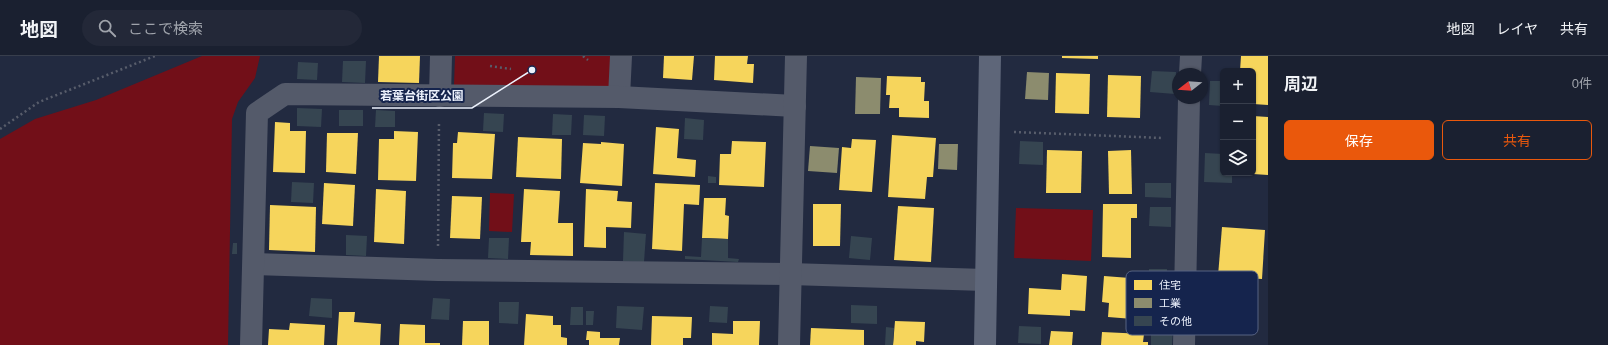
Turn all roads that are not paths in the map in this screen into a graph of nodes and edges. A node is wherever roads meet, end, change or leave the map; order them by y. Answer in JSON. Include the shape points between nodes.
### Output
{"nodes":[{"id":1,"x":440,"y":56,"type":"edge"},
{"id":2,"x":621,"y":56,"type":"edge"},
{"id":3,"x":796,"y":56,"type":"edge"},
{"id":4,"x":990,"y":56,"type":"edge"},
{"id":5,"x":1191,"y":56,"type":"edge"},
{"id":6,"x":1190,"y":68,"type":"edge"},
{"id":7,"x":440,"y":96,"type":"junction"},
{"id":8,"x":619,"y":97,"type":"junction"},
{"id":9,"x":1189,"y":104,"type":"edge"},
{"id":10,"x":795,"y":106,"type":"junction"},
{"id":11,"x":254,"y":264,"type":"junction"},
{"id":12,"x":1185,"y":271,"type":"edge"},
{"id":13,"x":790,"y":274,"type":"junction"},
{"id":14,"x":985,"y":280,"type":"junction"},
{"id":15,"x":1184,"y":335,"type":"edge"},
{"id":16,"x":251,"y":345,"type":"edge"},
{"id":17,"x":789,"y":345,"type":"edge"},
{"id":18,"x":985,"y":345,"type":"edge"},
{"id":19,"x":1184,"y":345,"type":"edge"}],
"edges":[{"from":1,"to":7,"type":"street"},
{"from":2,"to":8,"type":"street"},
{"from":3,"to":10,"type":"street"},
{"from":4,"to":14,"type":"street"},
{"from":5,"to":6,"type":"street"},
{"from":7,"to":8,"type":"street"},
{"from":7,"to":11,"type":"street","via":[[285,94],[257,112]]},
{"from":8,"to":10,"type":"street"},
{"from":9,"to":12,"type":"street"},
{"from":10,"to":13,"type":"street"},
{"from":11,"to":13,"type":"street","via":[[438,270]]},
{"from":11,"to":16,"type":"street"},
{"from":13,"to":14,"type":"street"},
{"from":13,"to":17,"type":"street"},
{"from":14,"to":18,"type":"street"},
{"from":15,"to":19,"type":"street"}]}
